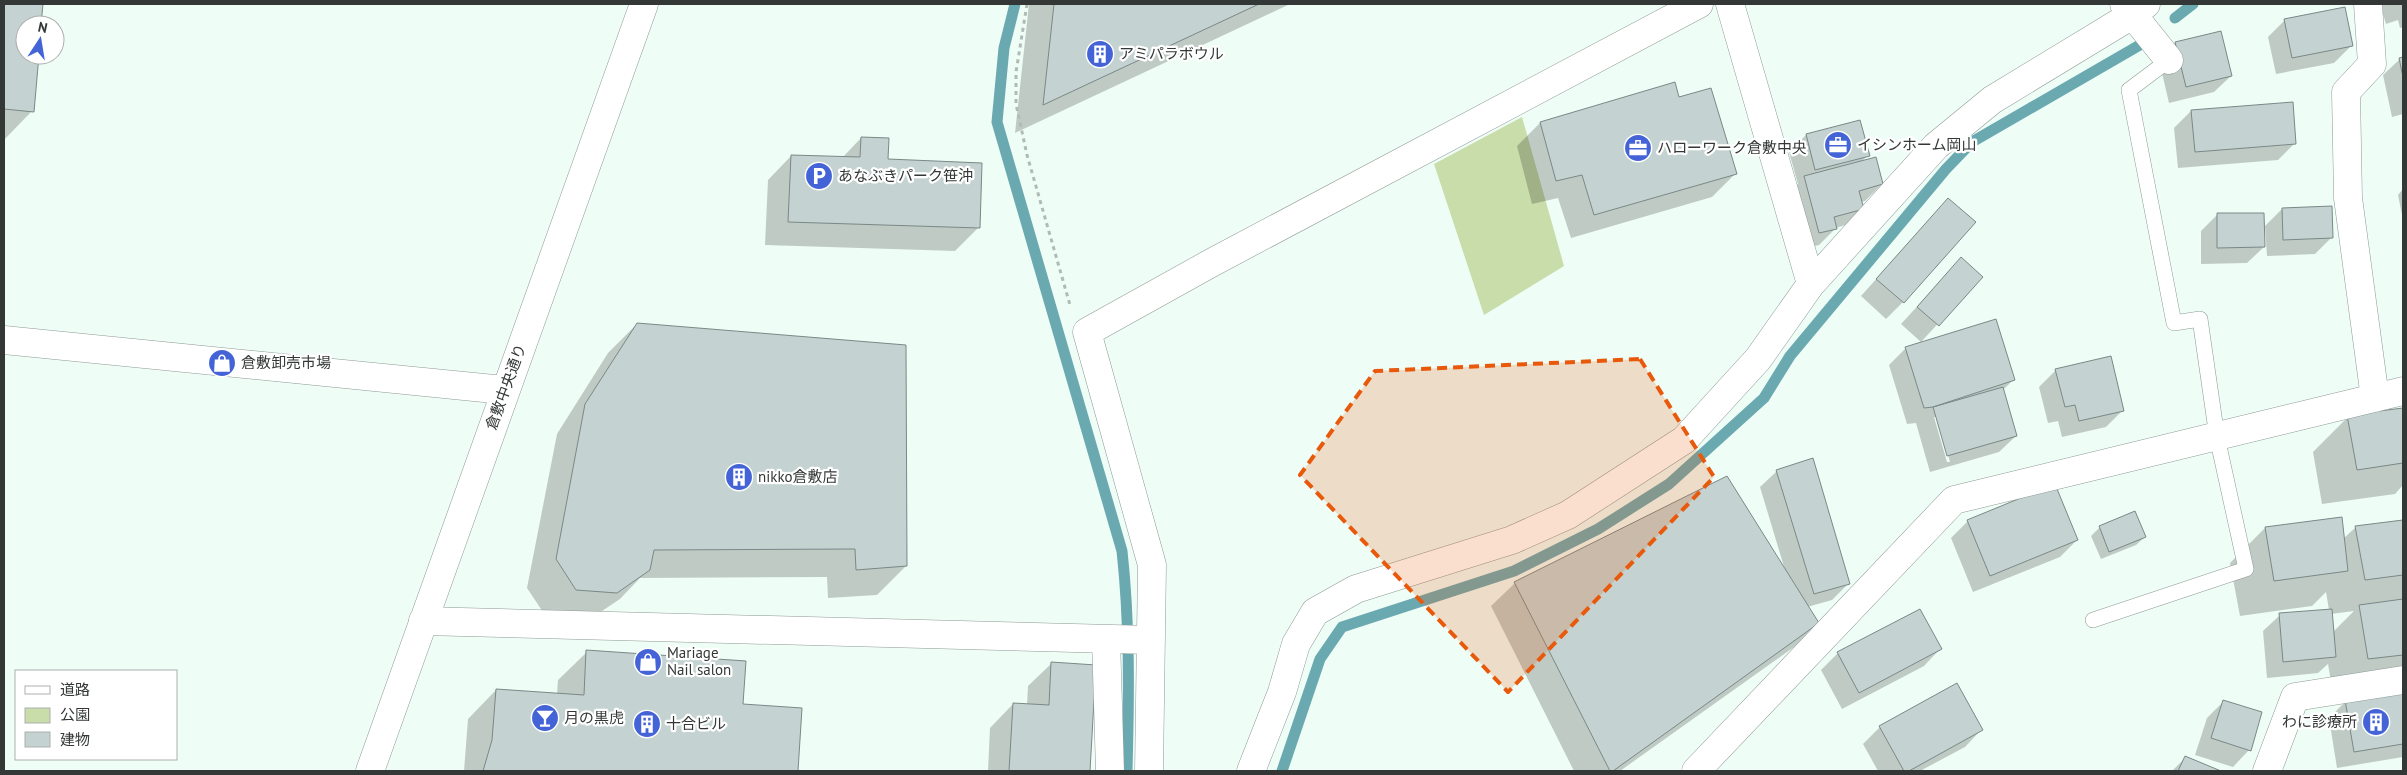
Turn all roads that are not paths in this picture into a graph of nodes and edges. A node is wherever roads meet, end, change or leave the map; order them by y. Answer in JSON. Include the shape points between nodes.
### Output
{"nodes":[{"id":1,"x":644,"y":4,"type":"edge"},
{"id":2,"x":1699,"y":4,"type":"edge"},
{"id":3,"x":1730,"y":4,"type":"edge"},
{"id":4,"x":2368,"y":4,"type":"edge"},
{"id":5,"x":2134,"y":7,"type":"edge"},
{"id":6,"x":2169,"y":60,"type":"joint"},
{"id":7,"x":1811,"y":284,"type":"junction"},
{"id":8,"x":4,"y":340,"type":"edge"},
{"id":9,"x":504,"y":390,"type":"junction"},
{"id":10,"x":2403,"y":391,"type":"edge"},
{"id":11,"x":2375,"y":398,"type":"junction"},
{"id":12,"x":2217,"y":436,"type":"junction"},
{"id":13,"x":2093,"y":620,"type":"dead end"},
{"id":14,"x":423,"y":621,"type":"junction"},
{"id":15,"x":1128,"y":640,"type":"junction"},
{"id":16,"x":2403,"y":680,"type":"edge"},
{"id":17,"x":370,"y":771,"type":"edge"},
{"id":18,"x":1110,"y":771,"type":"edge"},
{"id":19,"x":1149,"y":771,"type":"edge"},
{"id":20,"x":1251,"y":771,"type":"edge"},
{"id":21,"x":1696,"y":771,"type":"edge"},
{"id":22,"x":2267,"y":771,"type":"edge"}],
"edges":[{"from":1,"to":9,"type":"street","name":"倉敷中央通り"},
{"from":2,"to":15,"type":"street","via":[[1087,332],[1152,565]]},
{"from":3,"to":7,"type":"street"},
{"from":4,"to":11,"type":"street","via":[[2372,64],[2346,92],[2348,198]]},
{"from":5,"to":6,"type":"street"},
{"from":5,"to":7,"type":"street","via":[[1992,100],[1936,146]]},
{"from":6,"to":12,"type":"lane","via":[[2130,90],[2174,323],[2200,320]]},
{"from":7,"to":20,"type":"street","via":[[1758,359],[1684,440],[1568,516],[1512,540],[1356,589],[1315,612],[1296,644],[1282,692]]},
{"from":8,"to":9,"type":"street"},
{"from":9,"to":14,"type":"street","name":"倉敷中央通り"},
{"from":10,"to":11,"type":"street"},
{"from":11,"to":12,"type":"street"},
{"from":12,"to":13,"type":"lane","via":[[2246,570]]},
{"from":12,"to":21,"type":"street","via":[[1954,500]]},
{"from":14,"to":15,"type":"street"},
{"from":14,"to":17,"type":"street","name":"倉敷中央通り"},
{"from":15,"to":18,"type":"street"},
{"from":15,"to":19,"type":"street"},
{"from":16,"to":22,"type":"street","via":[[2295,697]]}]}
